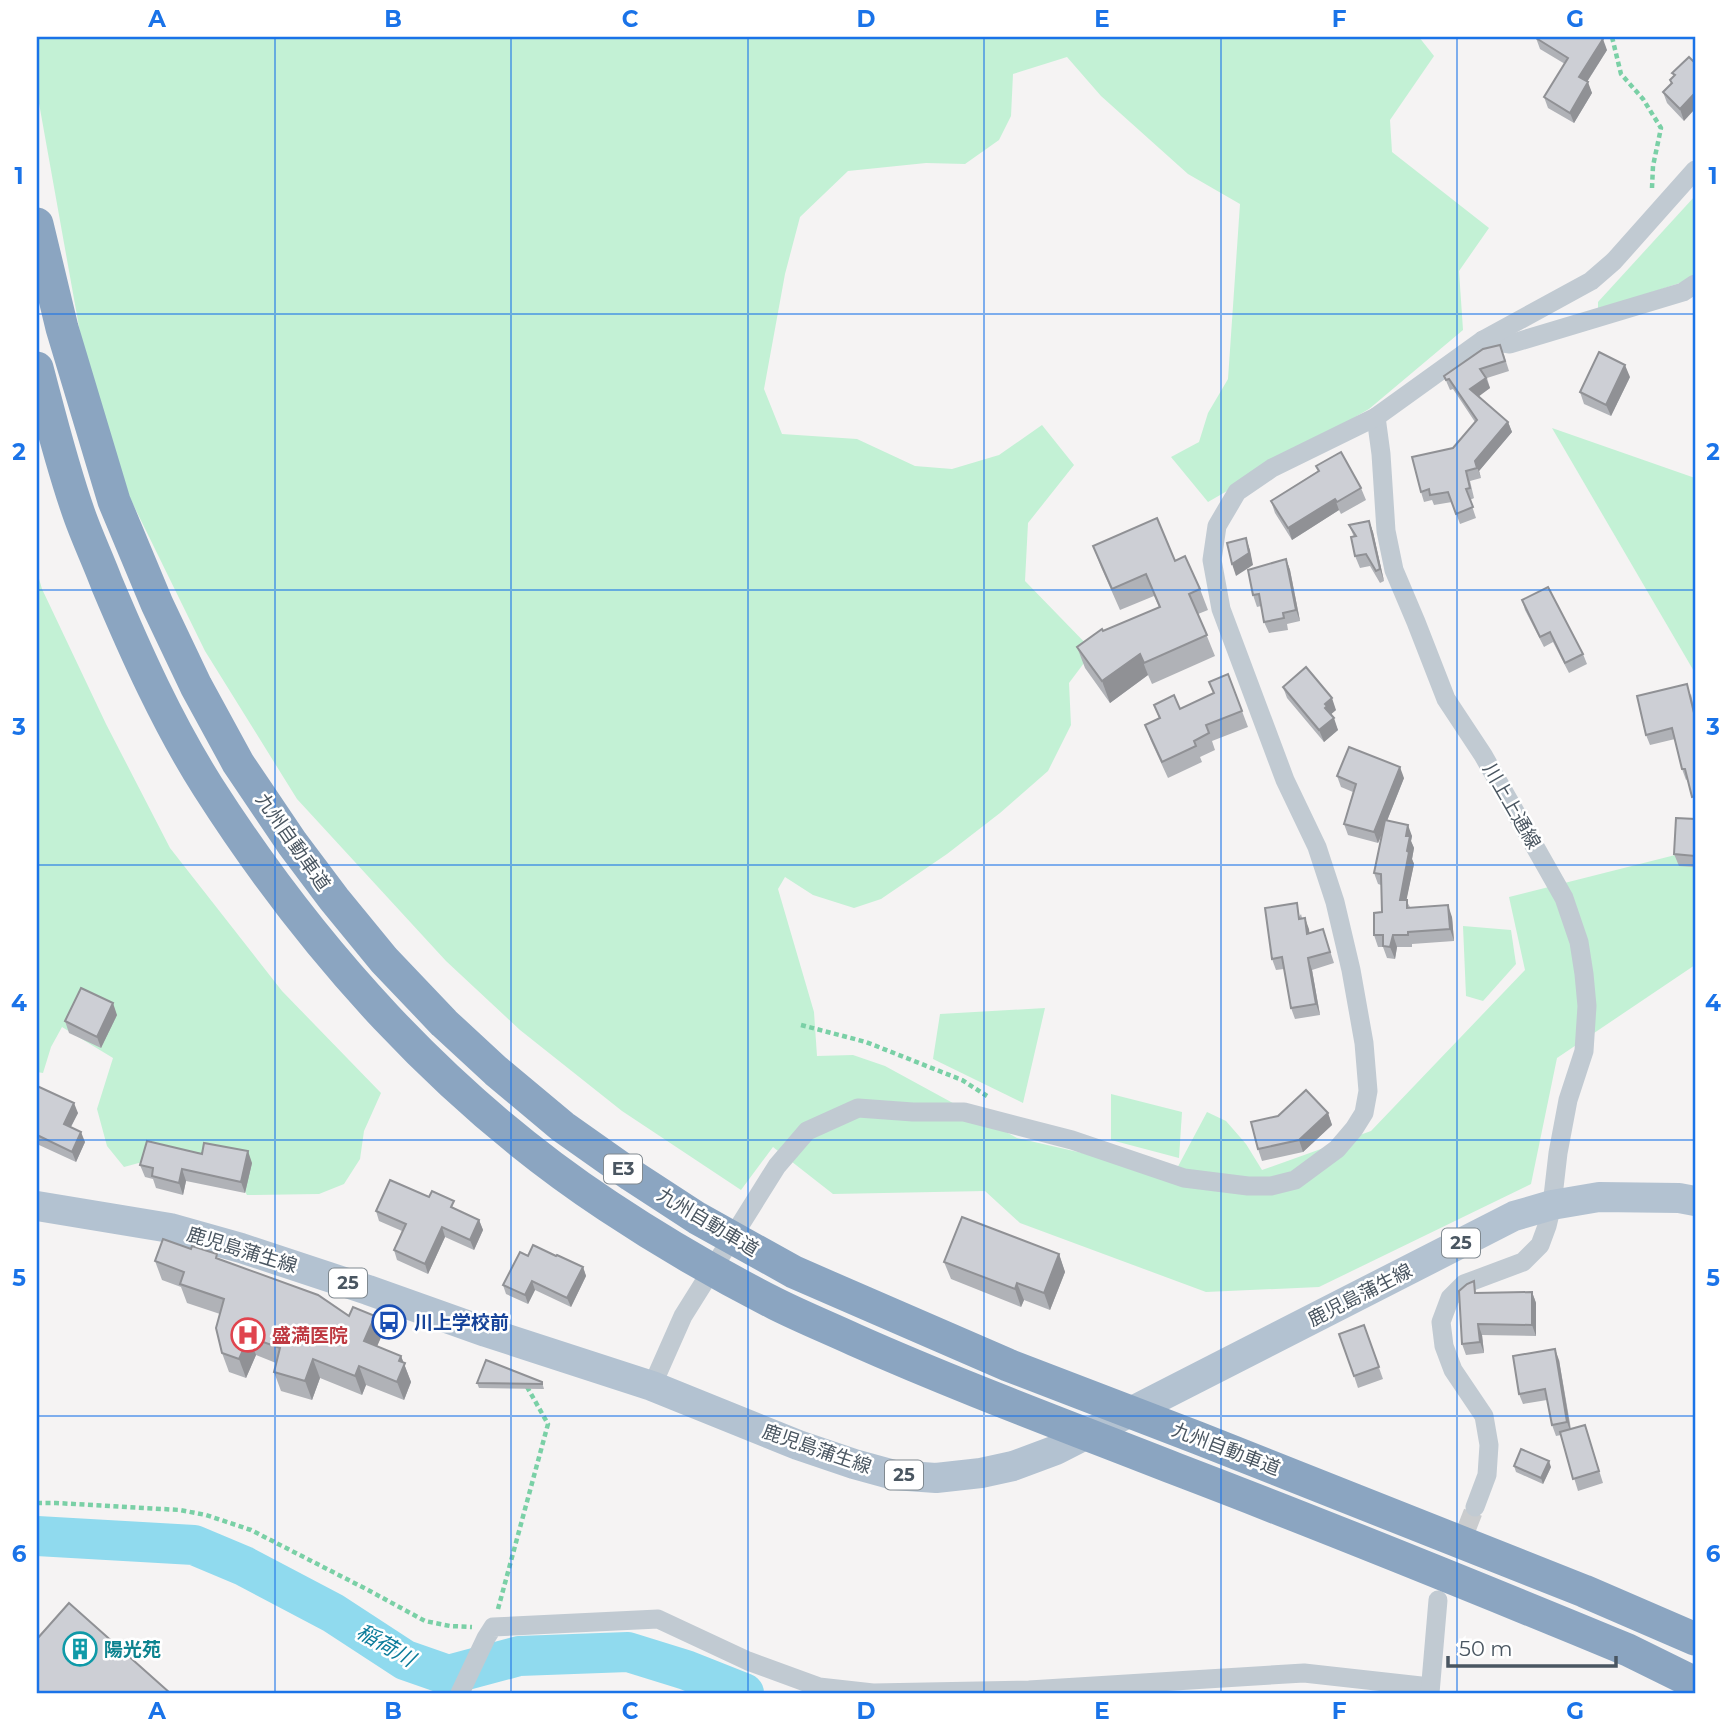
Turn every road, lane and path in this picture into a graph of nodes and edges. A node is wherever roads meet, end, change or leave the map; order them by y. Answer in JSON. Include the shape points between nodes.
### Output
{"nodes":[{"id":1,"x":1612,"y":37,"type":"edge"},
{"id":2,"x":1695,"y":170,"type":"edge"},
{"id":3,"x":1650,"y":220,"type":"junction"},
{"id":4,"x":37,"y":224,"type":"edge"},
{"id":5,"x":1695,"y":284,"type":"edge"},
{"id":6,"x":1483,"y":340,"type":"junction"},
{"id":7,"x":37,"y":368,"type":"edge"},
{"id":8,"x":1376,"y":417,"type":"junction"},
{"id":9,"x":801,"y":1025,"type":"dead end"},
{"id":10,"x":995,"y":1101,"type":"dead end"},
{"id":11,"x":1695,"y":1201,"type":"edge"},
{"id":12,"x":1552,"y":1205,"type":"junction"},
{"id":13,"x":37,"y":1206,"type":"edge"},
{"id":14,"x":525,"y":1384,"type":"edge"},
{"id":15,"x":652,"y":1386,"type":"junction"},
{"id":16,"x":37,"y":1503,"type":"edge"},
{"id":17,"x":1475,"y":1507,"type":"tunnel mouth"},
{"id":18,"x":1438,"y":1600,"type":"tunnel mouth"},
{"id":19,"x":489,"y":1633,"type":"junction"},
{"id":20,"x":1681,"y":1633,"type":"edge"},
{"id":21,"x":1695,"y":1683,"type":"edge"},
{"id":22,"x":1430,"y":1690,"type":"edge"},
{"id":23,"x":460,"y":1693,"type":"edge"}],
"edges":[{"from":1,"to":3,"type":"path","via":[[1621,74],[1661,128]]},
{"from":2,"to":3,"type":"street"},
{"from":3,"to":6,"type":"street","via":[[1591,281]]},
{"from":4,"to":20,"type":"highway","name":"九州自動車道","number":"E3","via":[[62,328],[114,501],[196,686],[238,763],[334,899],[384,960],[496,1072],[631,1175],[697,1219],[794,1272],[1008,1365]]},
{"from":5,"to":6,"type":"street","via":[[1683,292],[1510,344]]},
{"from":6,"to":8,"type":"street"},
{"from":7,"to":21,"type":"highway","name":"九州自動車道","number":"E3","via":[[79,516],[122,621],[206,783],[259,862],[355,983],[472,1101],[538,1155],[681,1252],[789,1310],[992,1398],[1628,1650]]},
{"from":8,"to":12,"type":"street","name":"川上上通線","via":[[1394,569],[1446,699],[1564,898],[1579,942],[1587,1006],[1584,1051],[1568,1100]]},
{"from":8,"to":15,"type":"street","via":[[1272,468],[1237,492],[1217,526],[1212,560],[1221,608],[1285,780],[1317,847],[1352,970],[1368,1091],[1364,1112],[1354,1129],[1337,1149],[1295,1180],[1248,1186],[1184,1178],[1072,1140],[964,1112],[858,1108],[807,1131],[776,1166],[683,1316]]},
{"from":9,"to":10,"type":"path","via":[[866,1042],[962,1080]]},
{"from":11,"to":12,"type":"main road","name":"鹿児島蒲生線","number":"25","via":[[1600,1196]]},
{"from":12,"to":15,"type":"main road","name":"鹿児島蒲生線","number":"25","via":[[1514,1216],[1056,1450],[981,1473],[936,1478],[894,1475],[798,1445]]},
{"from":12,"to":17,"type":"street","name":"川上上通線","via":[[1540,1245],[1523,1262],[1464,1284],[1450,1298],[1441,1322],[1453,1370],[1484,1416],[1489,1445],[1487,1475]]},
{"from":13,"to":15,"type":"main road","name":"鹿児島蒲生線","number":"25","via":[[170,1228],[241,1248]]},
{"from":14,"to":19,"type":"path","via":[[548,1424]]},
{"from":16,"to":19,"type":"path","via":[[206,1515],[251,1530],[425,1621]]},
{"from":18,"to":22,"type":"street"},
{"from":19,"to":22,"type":"street","via":[[658,1619],[748,1661],[819,1687],[873,1693],[1029,1690],[1304,1673]]},
{"from":19,"to":23,"type":"street"}]}
